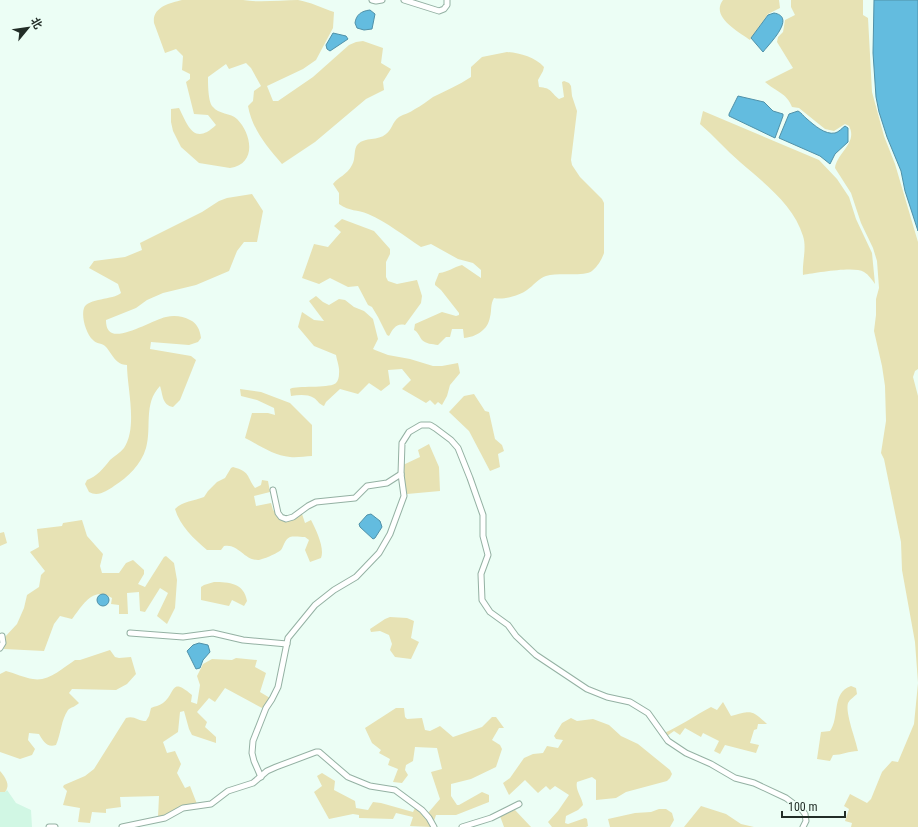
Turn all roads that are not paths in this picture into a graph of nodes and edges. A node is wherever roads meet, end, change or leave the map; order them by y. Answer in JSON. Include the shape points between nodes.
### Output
{"nodes":[{"id":1,"x":372,"y":0,"type":"edge"},
{"id":2,"x":382,"y":0,"type":"edge"},
{"id":3,"x":404,"y":0,"type":"edge"},
{"id":4,"x":447,"y":0,"type":"edge"},
{"id":5,"x":401,"y":474,"type":"junction"},
{"id":6,"x":273,"y":490,"type":"dead end"},
{"id":7,"x":130,"y":633,"type":"dead end"},
{"id":8,"x":2,"y":636,"type":"dead end"},
{"id":9,"x":286,"y":644,"type":"junction"},
{"id":10,"x":0,"y":648,"type":"edge"},
{"id":11,"x":261,"y":777,"type":"junction"},
{"id":12,"x":519,"y":804,"type":"dead end"},
{"id":13,"x":49,"y":827,"type":"edge"},
{"id":14,"x":55,"y":827,"type":"edge"},
{"id":15,"x":122,"y":827,"type":"edge"},
{"id":16,"x":434,"y":827,"type":"edge"},
{"id":17,"x":462,"y":827,"type":"edge"},
{"id":18,"x":804,"y":827,"type":"edge"}],
"edges":[{"from":1,"to":2,"type":"street"},
{"from":3,"to":4,"type":"street","via":[[441,11],[447,5]]},
{"from":5,"to":6,"type":"street","via":[[387,483],[367,486],[356,498],[316,502],[286,519],[278,513]]},
{"from":5,"to":9,"type":"street","via":[[404,496],[390,534],[379,553],[356,577],[315,605],[292,631]]},
{"from":5,"to":18,"type":"street","via":[[402,443],[409,432],[422,425],[430,425],[451,440],[461,452],[483,515],[483,536],[488,555],[481,574],[482,600],[490,612],[508,626],[536,655],[586,689],[607,698],[628,701],[648,713],[668,740],[686,753],[735,778],[754,783],[786,798],[805,814]]},
{"from":7,"to":9,"type":"street","via":[[183,637],[214,633],[243,640]]},
{"from":8,"to":10,"type":"street","via":[[3,643]]},
{"from":9,"to":11,"type":"street","via":[[278,687],[266,708],[253,741],[252,753]]},
{"from":11,"to":15,"type":"street","via":[[253,783],[227,792],[211,804],[183,808],[165,818]]},
{"from":11,"to":16,"type":"street","via":[[278,766],[319,752],[348,777],[370,786],[395,790],[422,810]]},
{"from":12,"to":17,"type":"street","via":[[491,818]]},
{"from":13,"to":14,"type":"street"}]}
